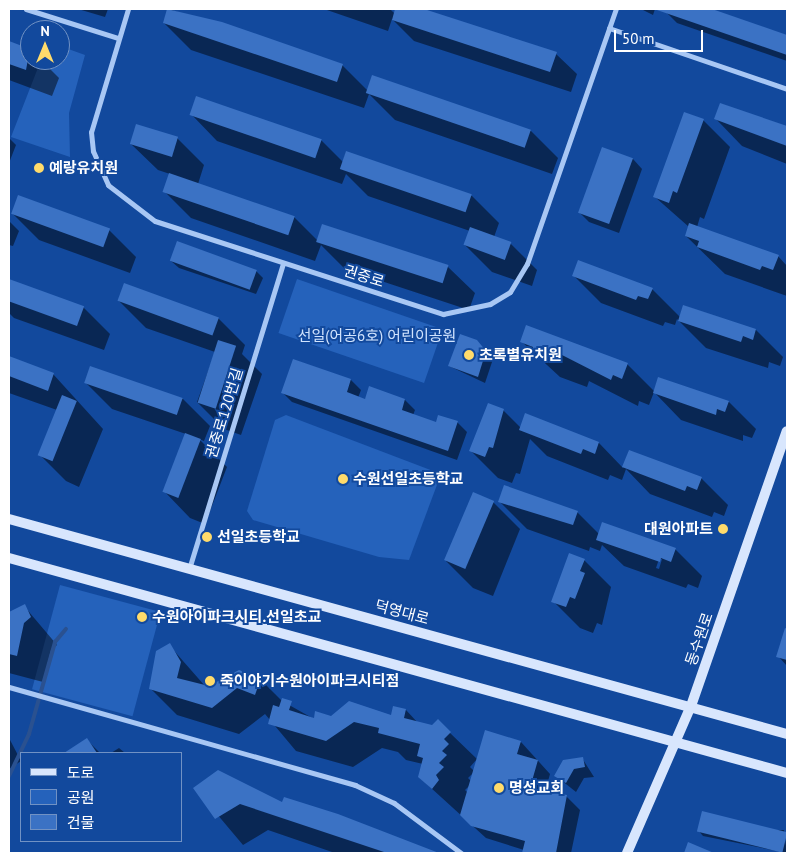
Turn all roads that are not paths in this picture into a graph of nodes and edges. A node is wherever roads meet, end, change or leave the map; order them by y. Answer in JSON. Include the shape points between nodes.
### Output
{"nodes":[{"id":1,"x":26,"y":9,"type":"edge"},
{"id":2,"x":128,"y":9,"type":"edge"},
{"id":3,"x":616,"y":9,"type":"edge"},
{"id":4,"x":609,"y":28,"type":"junction"},
{"id":5,"x":118,"y":38,"type":"junction"},
{"id":6,"x":787,"y":89,"type":"edge"},
{"id":7,"x":284,"y":264,"type":"junction"},
{"id":8,"x":787,"y":431,"type":"edge"},
{"id":9,"x":9,"y":519,"type":"edge"},
{"id":10,"x":9,"y":558,"type":"edge"},
{"id":11,"x":189,"y":569,"type":"junction"},
{"id":12,"x":9,"y":687,"type":"edge"},
{"id":13,"x":691,"y":706,"type":"junction"},
{"id":14,"x":787,"y":734,"type":"edge"},
{"id":15,"x":676,"y":740,"type":"junction"},
{"id":16,"x":787,"y":773,"type":"edge"},
{"id":17,"x":461,"y":853,"type":"edge"},
{"id":18,"x":627,"y":853,"type":"edge"}],
"edges":[{"from":1,"to":5,"type":"street"},
{"from":2,"to":5,"type":"street","name":"권중로"},
{"from":3,"to":4,"type":"street","name":"권중로"},
{"from":4,"to":6,"type":"street"},
{"from":4,"to":7,"type":"street","name":"권중로","via":[[540,236],[510,292],[490,304],[443,314]]},
{"from":5,"to":7,"type":"street","name":"권중로","via":[[91,132],[92,151],[108,186],[155,221]]},
{"from":7,"to":11,"type":"street","name":"권중로120번길"},
{"from":8,"to":13,"type":"main road","name":"동수원로"},
{"from":9,"to":11,"type":"main road","name":"덕영대로"},
{"from":10,"to":15,"type":"main road","via":[[326,649]]},
{"from":11,"to":13,"type":"main road","name":"덕영대로"},
{"from":12,"to":17,"type":"street","via":[[355,785],[394,803]]},
{"from":13,"to":14,"type":"main road","name":"덕영대로"},
{"from":13,"to":15,"type":"main road","name":"동수원로"},
{"from":15,"to":16,"type":"main road"},
{"from":15,"to":18,"type":"main road","name":"동수원로"}]}
